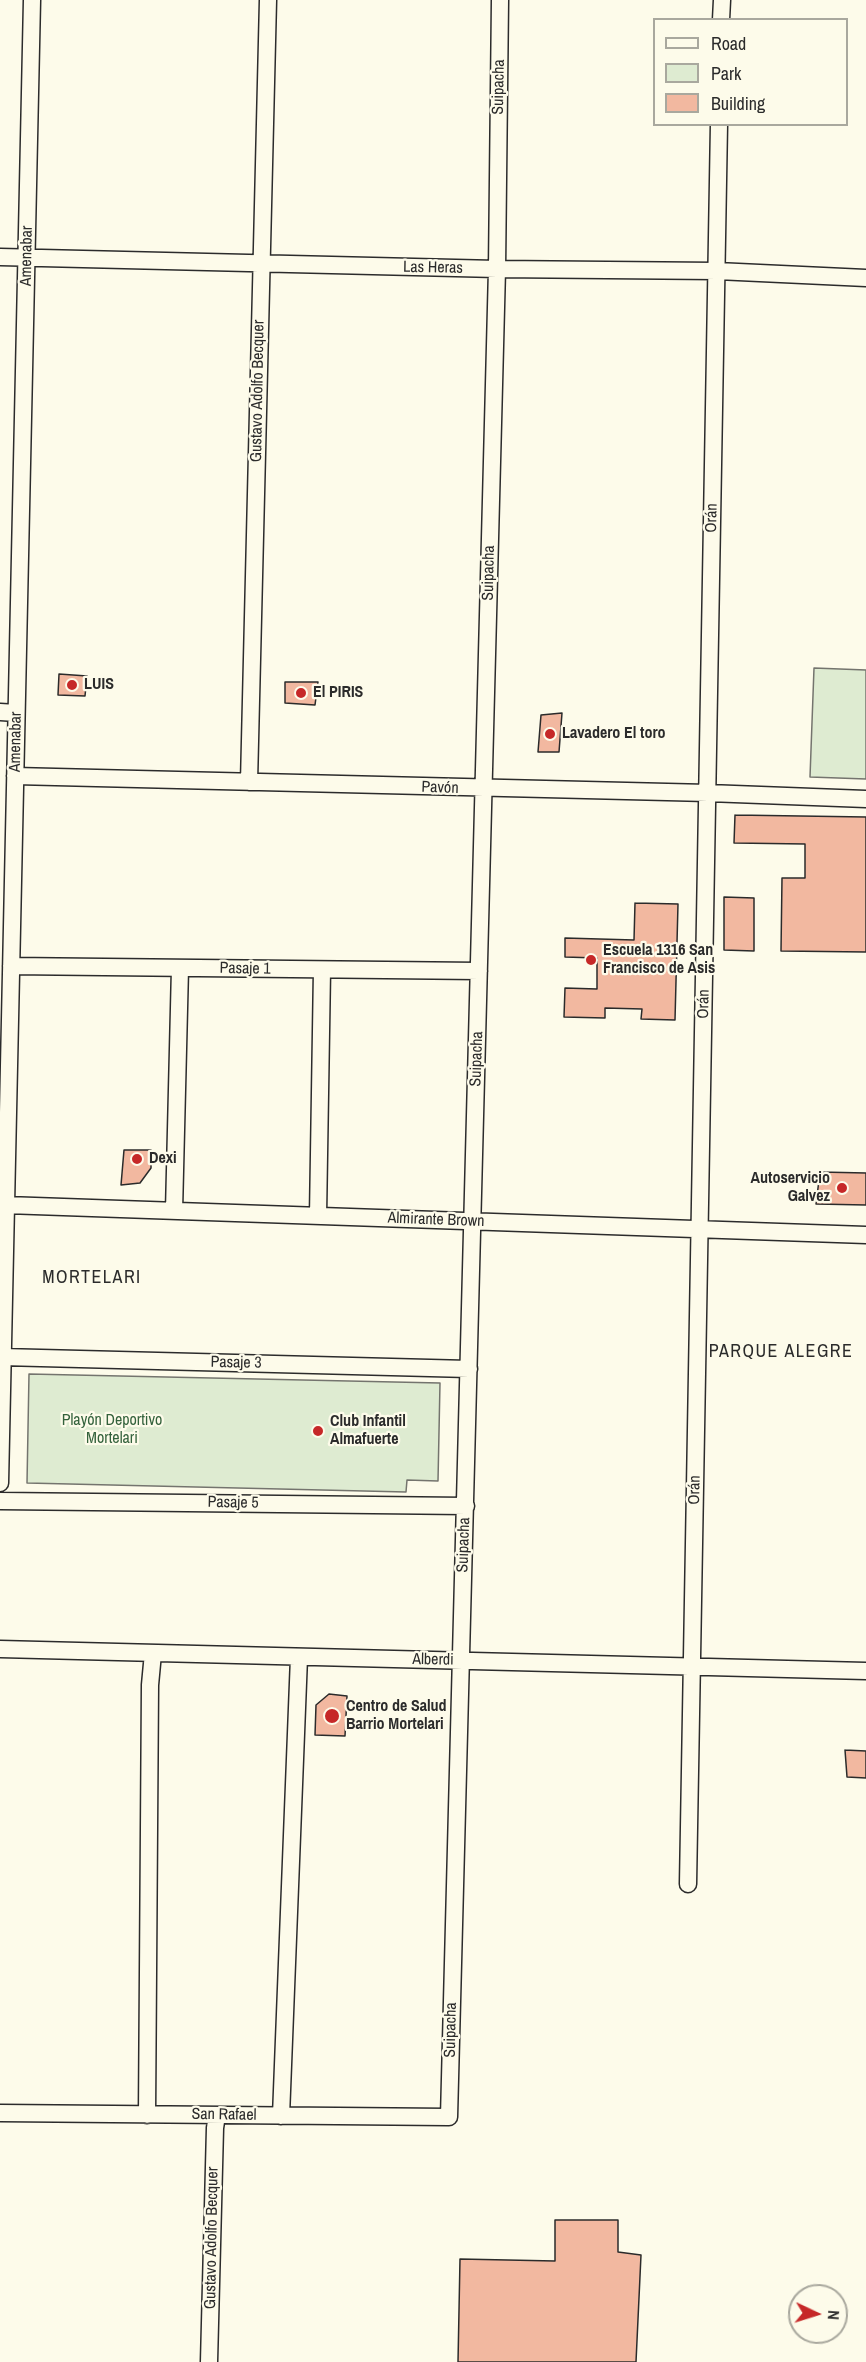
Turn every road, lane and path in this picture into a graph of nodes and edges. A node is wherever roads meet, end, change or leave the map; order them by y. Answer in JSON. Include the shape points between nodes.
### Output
{"nodes":[{"id":1,"x":32,"y":0,"type":"edge"},
{"id":2,"x":268,"y":0,"type":"edge"},
{"id":3,"x":500,"y":0,"type":"edge"},
{"id":4,"x":722,"y":0,"type":"edge"},
{"id":5,"x":721,"y":18,"type":"edge"},
{"id":6,"x":719,"y":126,"type":"edge"},
{"id":7,"x":0,"y":257,"type":"edge"},
{"id":8,"x":27,"y":257,"type":"junction"},
{"id":9,"x":261,"y":263,"type":"junction"},
{"id":10,"x":496,"y":269,"type":"junction"},
{"id":11,"x":717,"y":271,"type":"junction"},
{"id":12,"x":866,"y":278,"type":"edge"},
{"id":13,"x":8,"y":712,"type":"edge"},
{"id":14,"x":15,"y":776,"type":"junction"},
{"id":15,"x":249,"y":782,"type":"junction"},
{"id":16,"x":483,"y":789,"type":"junction"},
{"id":17,"x":708,"y":793,"type":"junction"},
{"id":18,"x":866,"y":799,"type":"edge"},
{"id":19,"x":11,"y":966,"type":"junction"},
{"id":20,"x":180,"y":968,"type":"junction"},
{"id":21,"x":322,"y":970,"type":"junction"},
{"id":22,"x":479,"y":971,"type":"junction"},
{"id":23,"x":3,"y":1158,"type":"edge"},
{"id":24,"x":6,"y":1205,"type":"junction"},
{"id":25,"x":174,"y":1211,"type":"junction"},
{"id":26,"x":318,"y":1216,"type":"junction"},
{"id":27,"x":472,"y":1221,"type":"junction"},
{"id":28,"x":700,"y":1230,"type":"junction"},
{"id":29,"x":866,"y":1236,"type":"edge"},
{"id":30,"x":2,"y":1358,"type":"junction"},
{"id":31,"x":469,"y":1369,"type":"junction"},
{"id":32,"x":0,"y":1483,"type":"edge"},
{"id":33,"x":0,"y":1501,"type":"edge"},
{"id":34,"x":466,"y":1506,"type":"junction"},
{"id":35,"x":0,"y":1649,"type":"edge"},
{"id":36,"x":153,"y":1653,"type":"junction"},
{"id":37,"x":299,"y":1657,"type":"junction"},
{"id":38,"x":460,"y":1661,"type":"junction"},
{"id":39,"x":692,"y":1667,"type":"junction"},
{"id":40,"x":866,"y":1671,"type":"edge"},
{"id":41,"x":688,"y":1884,"type":"dead end"},
{"id":42,"x":0,"y":2113,"type":"edge"},
{"id":43,"x":147,"y":2115,"type":"junction"},
{"id":44,"x":217,"y":2115,"type":"junction"},
{"id":45,"x":281,"y":2116,"type":"junction"},
{"id":46,"x":449,"y":2117,"type":"joint"},
{"id":47,"x":209,"y":2362,"type":"edge"}],
"edges":[{"from":1,"to":8,"type":"street","name":"Amenabar"},
{"from":2,"to":9,"type":"street","name":"Gustavo Adolfo Becquer"},
{"from":3,"to":10,"type":"street","name":"Suipacha"},
{"from":4,"to":5,"type":"street"},
{"from":6,"to":11,"type":"street","name":"Orán"},
{"from":7,"to":8,"type":"street","name":"Las Heras"},
{"from":8,"to":9,"type":"street","name":"Las Heras"},
{"from":8,"to":13,"type":"street","name":"Amenabar"},
{"from":9,"to":10,"type":"street","name":"Las Heras"},
{"from":9,"to":15,"type":"street","name":"Gustavo Adolfo Becquer"},
{"from":10,"to":11,"type":"street","name":"Las Heras"},
{"from":10,"to":16,"type":"street","name":"Suipacha"},
{"from":11,"to":12,"type":"street","name":"Las Heras"},
{"from":11,"to":17,"type":"street","name":"Orán"},
{"from":13,"to":14,"type":"street","name":"Amenabar"},
{"from":14,"to":15,"type":"street","name":"Pavón"},
{"from":14,"to":19,"type":"street","name":"Amenabar"},
{"from":15,"to":16,"type":"street","name":"Pavón"},
{"from":16,"to":17,"type":"street","name":"Pavón"},
{"from":16,"to":22,"type":"street","name":"Suipacha"},
{"from":17,"to":18,"type":"street","name":"Pavón"},
{"from":17,"to":28,"type":"street","name":"Orán"},
{"from":19,"to":20,"type":"street","name":"Pasaje 1"},
{"from":19,"to":23,"type":"street","name":"Amenabar"},
{"from":20,"to":21,"type":"street","name":"Pasaje 1"},
{"from":20,"to":25,"type":"street"},
{"from":21,"to":22,"type":"street","name":"Pasaje 1"},
{"from":21,"to":26,"type":"street"},
{"from":22,"to":27,"type":"street","name":"Suipacha"},
{"from":23,"to":24,"type":"street","name":"Amenabar"},
{"from":24,"to":25,"type":"street","name":"Almirante Brown"},
{"from":24,"to":30,"type":"street","name":"Amenabar"},
{"from":25,"to":26,"type":"street","name":"Almirante Brown"},
{"from":26,"to":27,"type":"street","name":"Almirante Brown"},
{"from":27,"to":28,"type":"street","name":"Almirante Brown"},
{"from":27,"to":31,"type":"street","name":"Suipacha"},
{"from":28,"to":29,"type":"street","name":"Almirante Brown"},
{"from":28,"to":39,"type":"street","name":"Orán"},
{"from":30,"to":31,"type":"street","name":"Pasaje 3"},
{"from":30,"to":32,"type":"street","name":"Amenabar"},
{"from":31,"to":34,"type":"street","name":"Suipacha"},
{"from":33,"to":34,"type":"street","name":"Pasaje 5"},
{"from":34,"to":38,"type":"street","name":"Suipacha"},
{"from":35,"to":36,"type":"street","name":"Alberdi"},
{"from":36,"to":37,"type":"street","name":"Alberdi"},
{"from":36,"to":43,"type":"street"},
{"from":37,"to":38,"type":"street","name":"Alberdi"},
{"from":37,"to":45,"type":"street"},
{"from":38,"to":39,"type":"street","name":"Alberdi"},
{"from":38,"to":46,"type":"street","name":"Suipacha"},
{"from":39,"to":40,"type":"street","name":"Alberdi"},
{"from":39,"to":41,"type":"street","name":"Orán"},
{"from":42,"to":43,"type":"street","name":"San Rafael"},
{"from":43,"to":44,"type":"street","name":"San Rafael"},
{"from":44,"to":45,"type":"street","name":"San Rafael"},
{"from":44,"to":47,"type":"street","name":"Gustavo Adolfo Becquer"},
{"from":45,"to":46,"type":"street","name":"San Rafael"}]}
